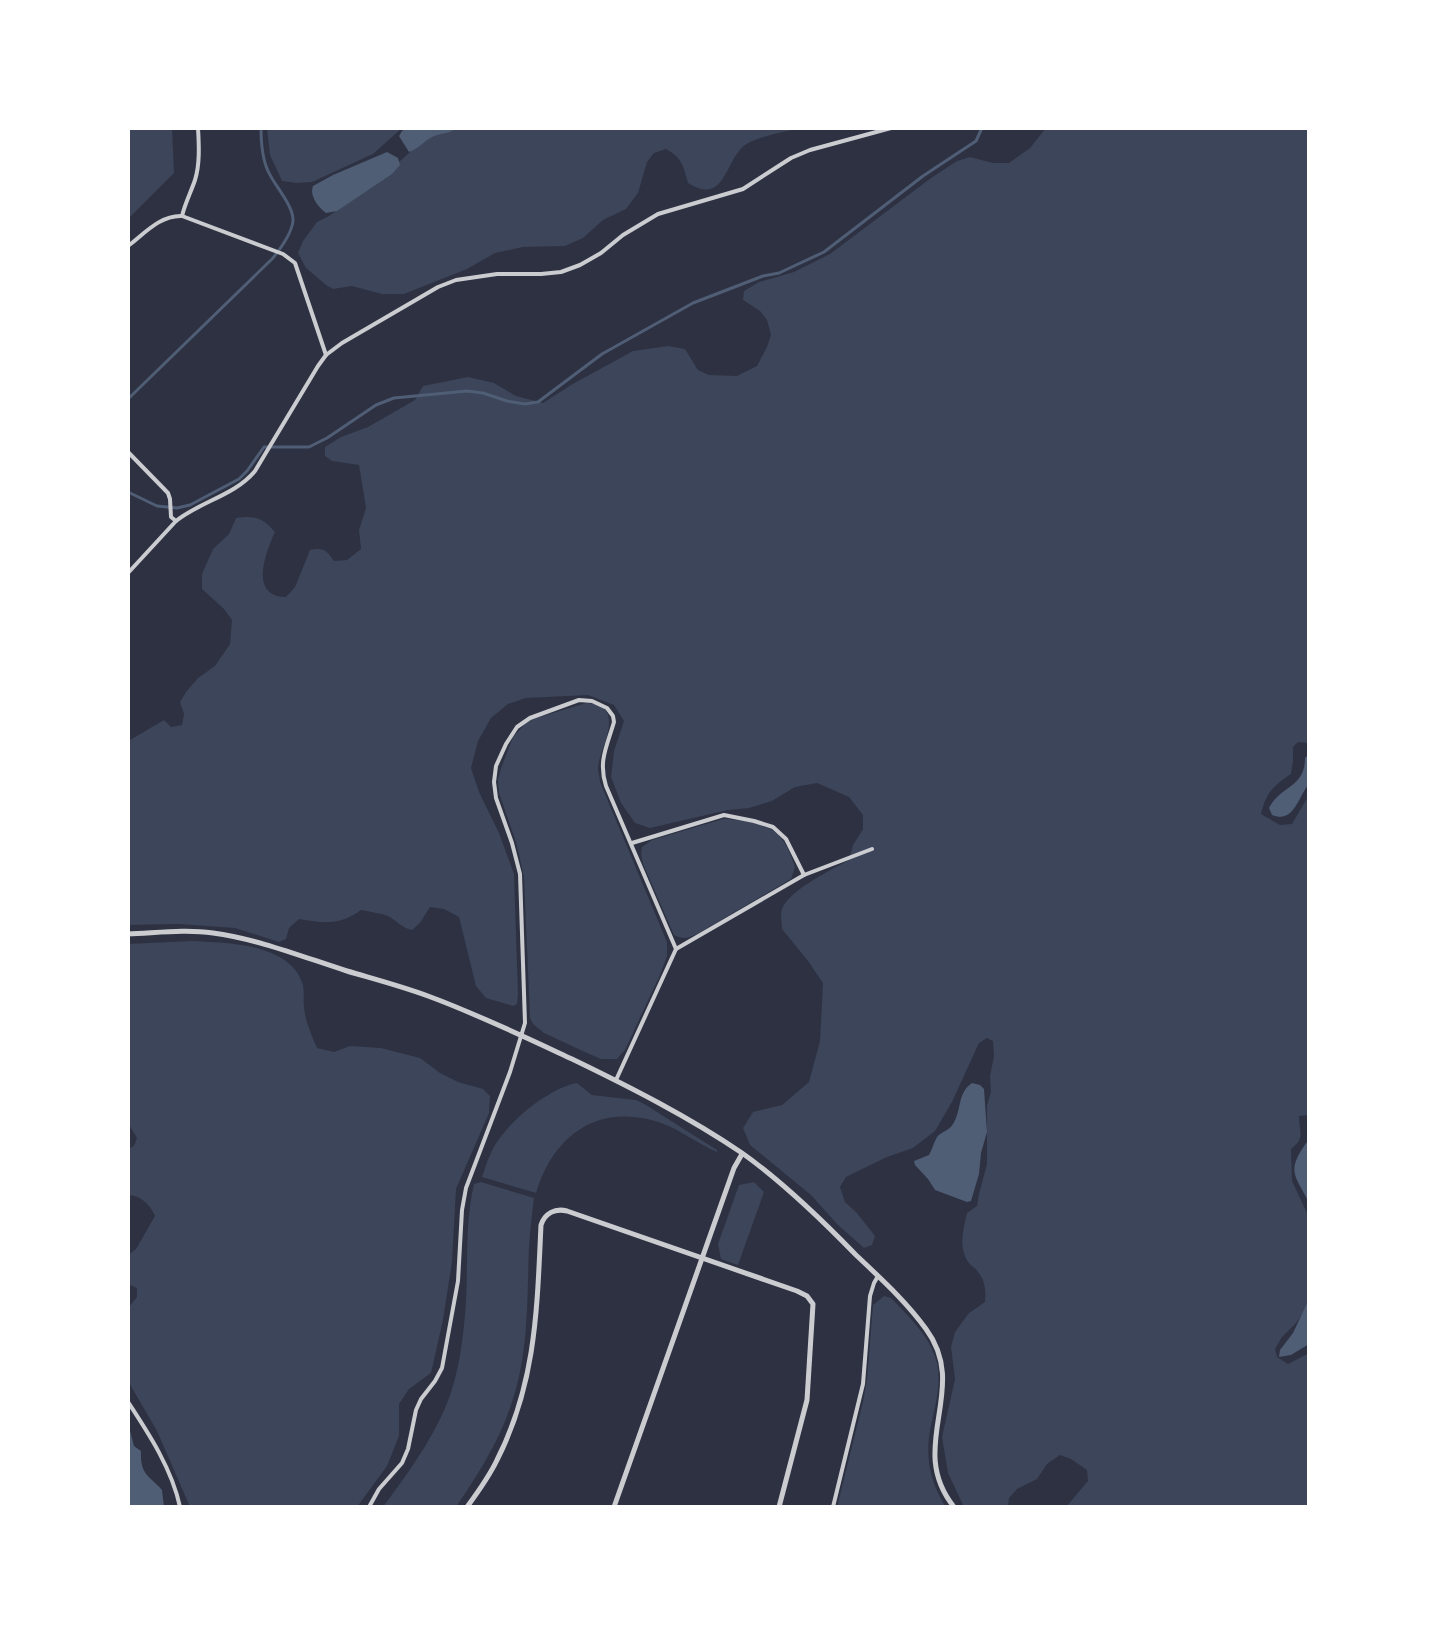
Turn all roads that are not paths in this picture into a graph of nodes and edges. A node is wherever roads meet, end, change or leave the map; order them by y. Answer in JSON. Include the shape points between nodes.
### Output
{"nodes":[{"id":1,"x":198,"y":128,"type":"edge"},
{"id":2,"x":891,"y":128,"type":"edge"},
{"id":3,"x":182,"y":216,"type":"junction"},
{"id":4,"x":128,"y":246,"type":"edge"},
{"id":5,"x":326,"y":355,"type":"junction"},
{"id":6,"x":128,"y":452,"type":"edge"},
{"id":7,"x":176,"y":521,"type":"junction"},
{"id":8,"x":128,"y":573,"type":"edge"},
{"id":9,"x":632,"y":843,"type":"junction"},
{"id":10,"x":872,"y":849,"type":"dead end"},
{"id":11,"x":804,"y":875,"type":"junction"},
{"id":12,"x":128,"y":934,"type":"edge"},
{"id":13,"x":676,"y":949,"type":"junction"},
{"id":14,"x":521,"y":1035,"type":"junction"},
{"id":15,"x":616,"y":1080,"type":"junction"},
{"id":16,"x":742,"y":1154,"type":"junction"},
{"id":17,"x":702,"y":1257,"type":"junction"},
{"id":18,"x":878,"y":1276,"type":"junction"},
{"id":19,"x":128,"y":1402,"type":"edge"},
{"id":20,"x":180,"y":1507,"type":"edge"},
{"id":21,"x":369,"y":1507,"type":"edge"},
{"id":22,"x":467,"y":1507,"type":"edge"},
{"id":23,"x":614,"y":1507,"type":"edge"},
{"id":24,"x":779,"y":1507,"type":"edge"},
{"id":25,"x":833,"y":1507,"type":"edge"},
{"id":26,"x":954,"y":1507,"type":"edge"}],
"edges":[{"from":1,"to":3,"type":"street","via":[[198,167]]},
{"from":2,"to":5,"type":"street","via":[[810,150],[743,189],[658,214],[601,253],[561,272],[497,274],[438,287]]},
{"from":3,"to":4,"type":"street","via":[[165,218]]},
{"from":3,"to":5,"type":"street","via":[[295,263]]},
{"from":5,"to":7,"type":"street","via":[[246,482]]},
{"from":6,"to":7,"type":"street","via":[[168,493]]},
{"from":7,"to":8,"type":"street"},
{"from":9,"to":11,"type":"street","via":[[724,815],[773,827],[786,839]]},
{"from":9,"to":13,"type":"street"},
{"from":9,"to":14,"type":"street","via":[[602,772],[614,722],[607,708],[579,700],[517,727],[496,766],[494,782],[520,874],[525,1023]]},
{"from":10,"to":11,"type":"street"},
{"from":11,"to":13,"type":"street"},
{"from":12,"to":14,"type":"street","via":[[193,931],[234,937],[425,995]]},
{"from":13,"to":15,"type":"street"},
{"from":14,"to":15,"type":"street"},
{"from":14,"to":21,"type":"street","via":[[466,1188],[458,1281],[442,1368],[416,1410],[402,1463]]},
{"from":15,"to":16,"type":"street"},
{"from":16,"to":17,"type":"street"},
{"from":16,"to":18,"type":"street","via":[[803,1203]]},
{"from":17,"to":22,"type":"street","via":[[563,1210],[548,1214],[541,1225],[534,1337],[524,1394],[497,1461]]},
{"from":17,"to":23,"type":"street"},
{"from":17,"to":24,"type":"street","via":[[797,1291],[813,1304],[807,1400]]},
{"from":18,"to":25,"type":"street","via":[[870,1296],[863,1384]]},
{"from":18,"to":26,"type":"street","via":[[936,1346],[944,1388],[934,1464]]},
{"from":19,"to":20,"type":"street","via":[[172,1479]]}]}
